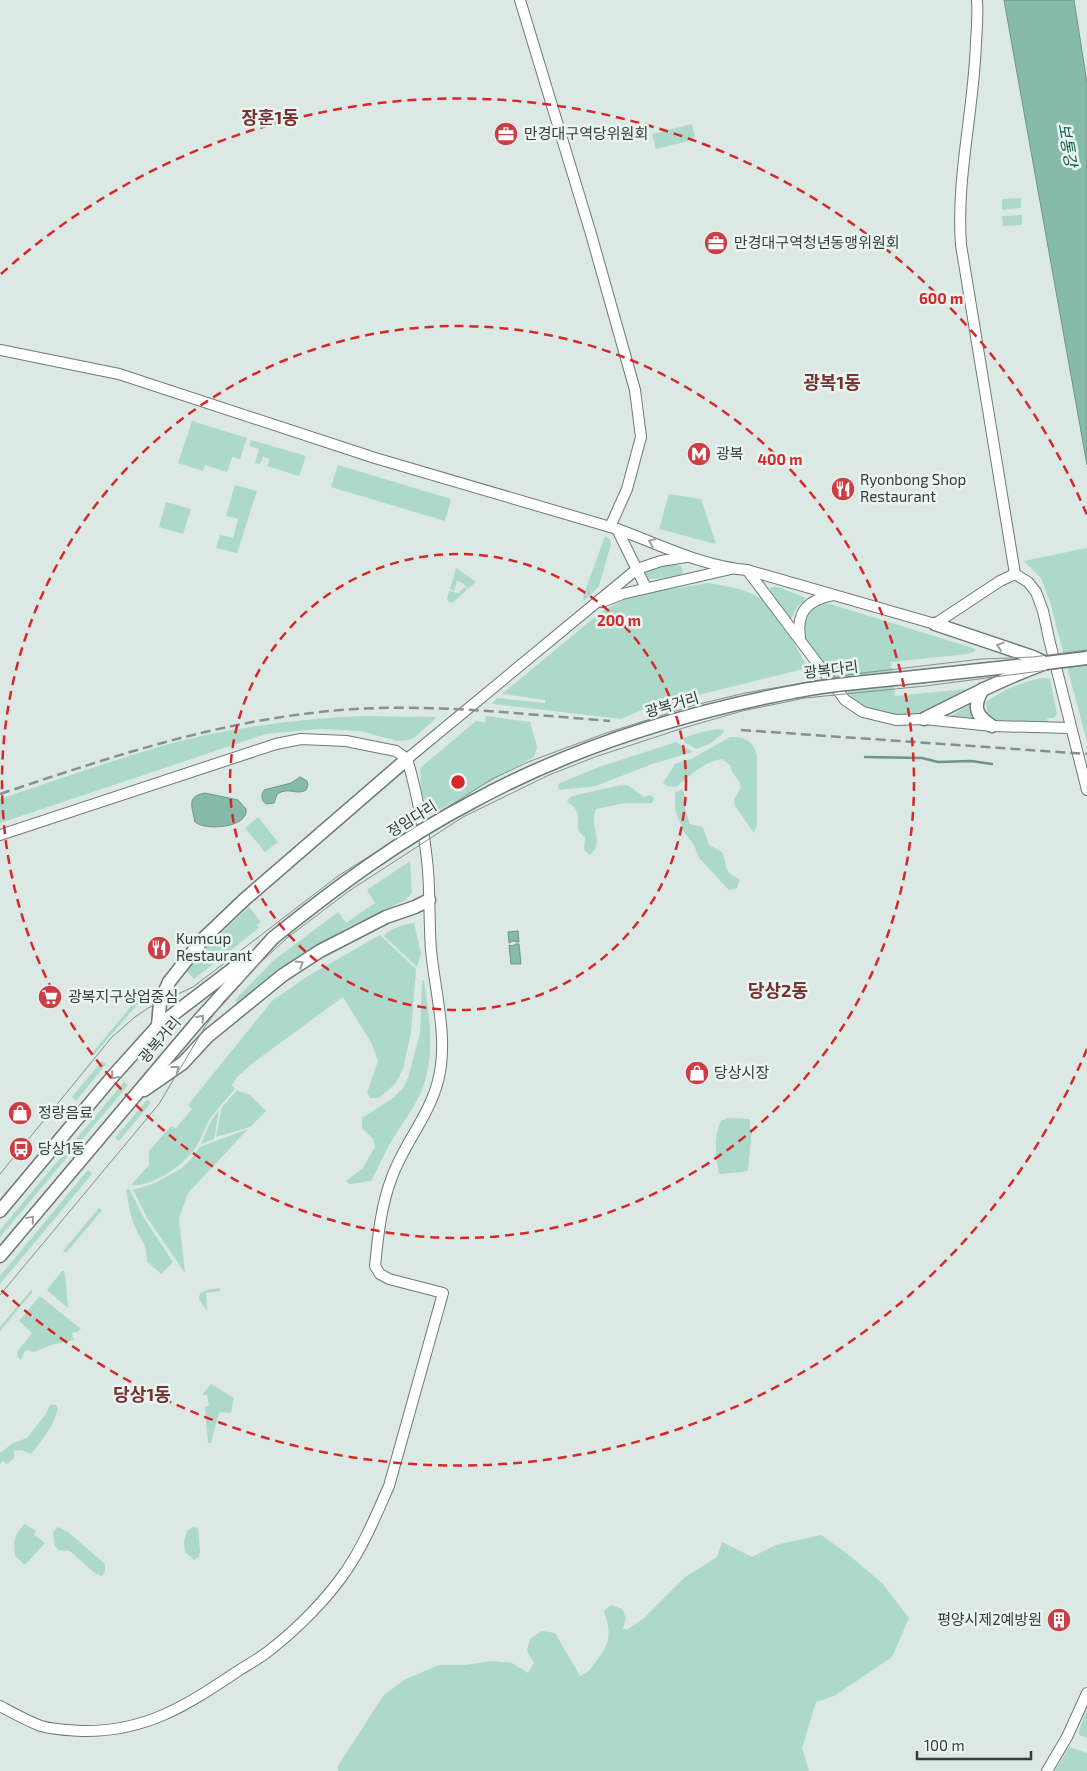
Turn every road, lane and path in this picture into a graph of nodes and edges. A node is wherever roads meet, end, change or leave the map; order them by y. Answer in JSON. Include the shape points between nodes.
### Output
{"nodes":[{"id":1,"x":520,"y":0,"type":"edge"},
{"id":2,"x":976,"y":0,"type":"edge"},
{"id":3,"x":0,"y":350,"type":"edge"},
{"id":4,"x":613,"y":528,"type":"junction"},
{"id":5,"x":687,"y":557,"type":"junction"},
{"id":6,"x":637,"y":569,"type":"junction"},
{"id":7,"x":734,"y":569,"type":"junction"},
{"id":8,"x":747,"y":570,"type":"junction"},
{"id":9,"x":1015,"y":574,"type":"junction"},
{"id":10,"x":696,"y":576,"type":"junction"},
{"id":11,"x":646,"y":588,"type":"junction"},
{"id":12,"x":834,"y":595,"type":"junction"},
{"id":13,"x":592,"y":606,"type":"junction"},
{"id":14,"x":935,"y":624,"type":"junction"},
{"id":15,"x":801,"y":641,"type":"junction"},
{"id":16,"x":1087,"y":658,"type":"edge"},
{"id":17,"x":1046,"y":663,"type":"junction"},
{"id":18,"x":982,"y":689,"type":"junction"},
{"id":19,"x":743,"y":702,"type":"joint"},
{"id":20,"x":924,"y":719,"type":"junction"},
{"id":21,"x":992,"y":726,"type":"junction"},
{"id":22,"x":1071,"y":728,"type":"junction"},
{"id":23,"x":611,"y":742,"type":"joint"},
{"id":24,"x":407,"y":759,"type":"junction"},
{"id":25,"x":1087,"y":790,"type":"edge"},
{"id":26,"x":0,"y":835,"type":"edge"},
{"id":27,"x":429,"y":900,"type":"junction"},
{"id":28,"x":272,"y":938,"type":"junction"},
{"id":29,"x":158,"y":1026,"type":"junction"},
{"id":30,"x":135,"y":1095,"type":"junction"},
{"id":31,"x":0,"y":1211,"type":"edge"},
{"id":32,"x":0,"y":1256,"type":"edge"},
{"id":33,"x":1087,"y":1693,"type":"edge"},
{"id":34,"x":0,"y":1706,"type":"edge"},
{"id":35,"x":1046,"y":1771,"type":"edge"}],
"edges":[{"from":1,"to":4,"type":"main road","via":[[635,390],[641,437]]},
{"from":2,"to":9,"type":"main road","via":[[975,73],[963,159],[959,222],[968,296]]},
{"from":3,"to":4,"type":"main road","via":[[119,374],[375,458]]},
{"from":5,"to":4,"type":"main road","one_way":true},
{"from":4,"to":6,"type":"main road"},
{"from":5,"to":6,"type":"main road"},
{"from":5,"to":7,"type":"main road"},
{"from":5,"to":10,"type":"main road"},
{"from":6,"to":11,"type":"main road"},
{"from":6,"to":13,"type":"main road"},
{"from":7,"to":8,"type":"main road"},
{"from":7,"to":10,"type":"main road"},
{"from":8,"to":12,"type":"main road"},
{"from":8,"to":15,"type":"main road"},
{"from":9,"to":14,"type":"main road"},
{"from":9,"to":22,"type":"main road","via":[[1036,592],[1043,610]]},
{"from":10,"to":11,"type":"main road"},
{"from":11,"to":13,"type":"main road"},
{"from":12,"to":14,"type":"main road"},
{"from":12,"to":15,"type":"main road","via":[[809,604],[802,612],[799,618]]},
{"from":13,"to":24,"type":"main road"},
{"from":17,"to":14,"type":"highway","one_way":true},
{"from":15,"to":20,"type":"main road","via":[[846,700],[863,712],[896,720]]},
{"from":16,"to":17,"type":"highway","bridge":true},
{"from":17,"to":18,"type":"highway"},
{"from":17,"to":19,"type":"highway","name":"광복다리","bridge":true,"via":[[795,691]]},
{"from":18,"to":20,"type":"highway"},
{"from":18,"to":21,"type":"highway","via":[[976,707],[982,719]]},
{"from":19,"to":23,"type":"highway","name":"광복거리","bridge":true},
{"from":20,"to":21,"type":"main road"},
{"from":21,"to":22,"type":"main road"},
{"from":22,"to":25,"type":"main road"},
{"from":23,"to":28,"type":"highway","name":"정임다리","bridge":true,"via":[[514,780],[462,807],[344,883]]},
{"from":24,"to":26,"type":"main road","via":[[396,751],[346,741],[302,739],[276,744]]},
{"from":24,"to":27,"type":"main road","via":[[428,870]]},
{"from":24,"to":29,"type":"highway","via":[[203,939],[169,982],[160,1002]]},
{"from":30,"to":27,"type":"highway","one_way":true,"via":[[183,1063],[214,1031],[283,975],[320,951],[386,917]]},
{"from":27,"to":34,"type":"main road","via":[[442,1060],[431,1100],[384,1200],[375,1266],[389,1279],[443,1293],[389,1486],[362,1546],[329,1592],[270,1651],[187,1704],[162,1716],[132,1726],[101,1731],[71,1730],[42,1726]]},
{"from":28,"to":29,"type":"highway","name":"광복거리"},
{"from":30,"to":28,"type":"highway","name":"광복거리","one_way":true},
{"from":29,"to":31,"type":"highway","name":"광복거리","one_way":true},
{"from":32,"to":30,"type":"highway","name":"광복거리","one_way":true},
{"from":33,"to":35,"type":"main road","via":[[1067,1737]]}]}
